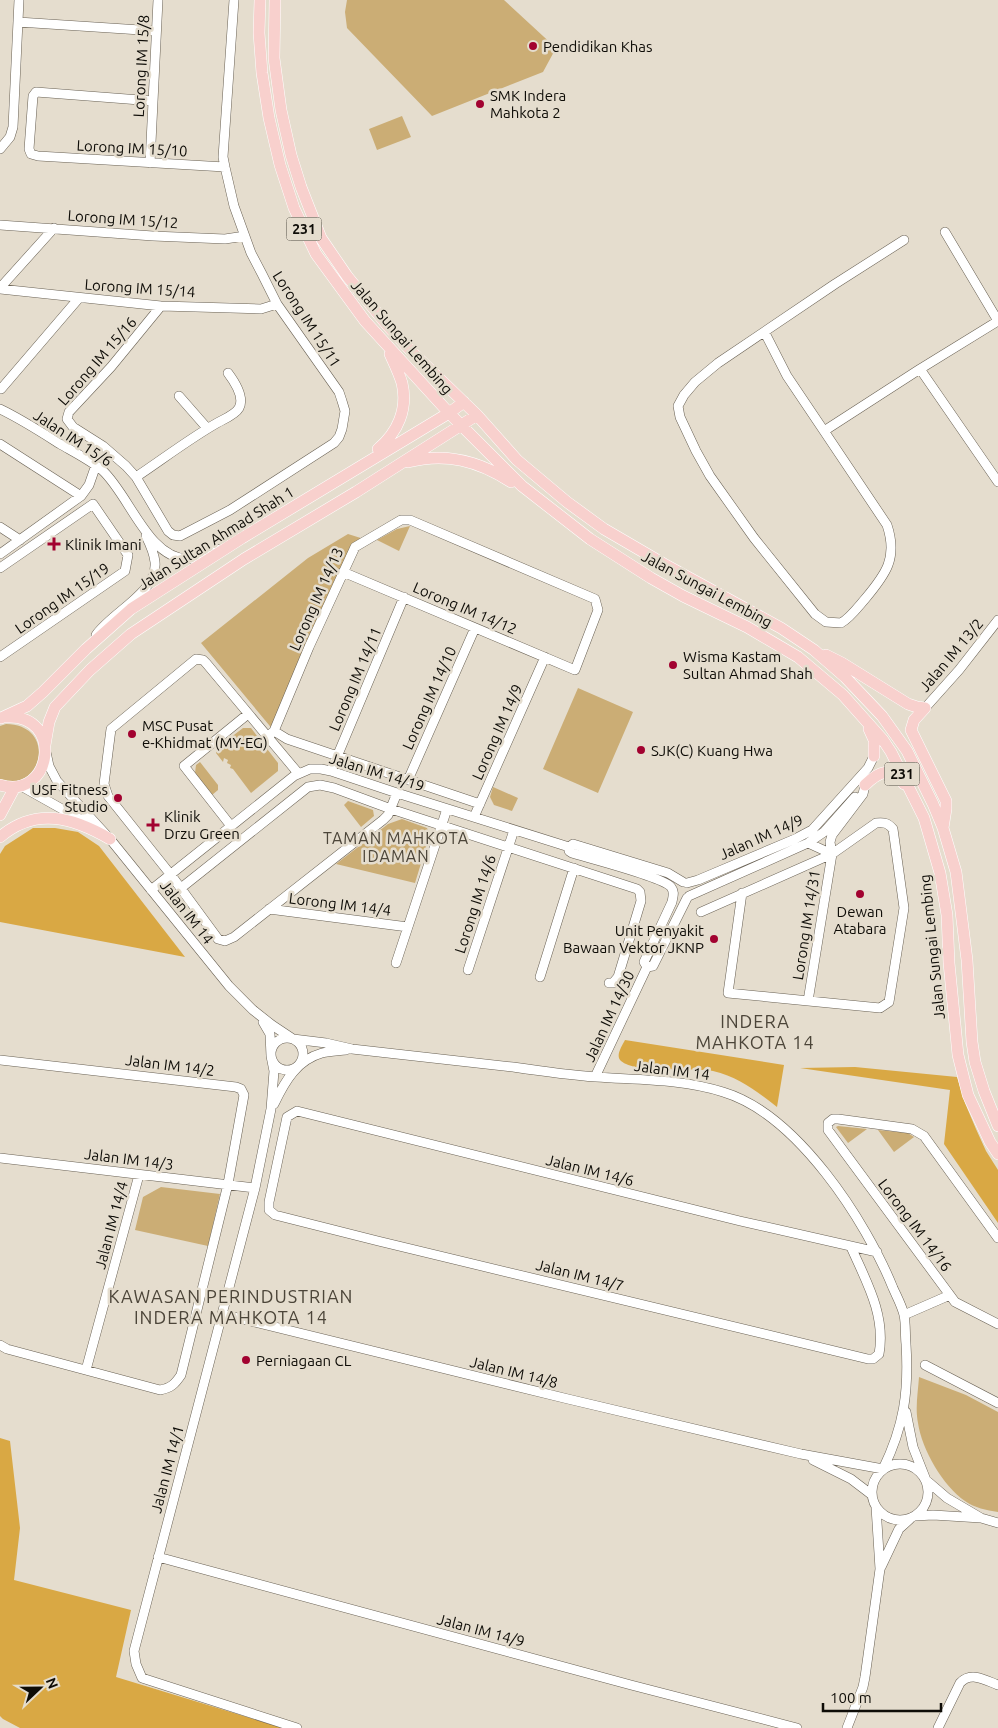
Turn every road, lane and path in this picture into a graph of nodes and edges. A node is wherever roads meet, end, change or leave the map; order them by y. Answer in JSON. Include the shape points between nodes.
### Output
{"nodes":[{"id":1,"x":19,"y":0,"type":"edge"},
{"id":2,"x":158,"y":0,"type":"edge"},
{"id":3,"x":234,"y":0,"type":"edge"},
{"id":4,"x":260,"y":0,"type":"edge"},
{"id":5,"x":275,"y":0,"type":"edge"},
{"id":6,"x":18,"y":22,"type":"junction"},
{"id":7,"x":156,"y":31,"type":"junction"},
{"id":8,"x":153,"y":101,"type":"junction"},
{"id":9,"x":0,"y":149,"type":"edge"},
{"id":10,"x":150,"y":162,"type":"junction"},
{"id":11,"x":225,"y":167,"type":"junction"},
{"id":12,"x":0,"y":225,"type":"edge"},
{"id":13,"x":54,"y":228,"type":"junction"},
{"id":14,"x":945,"y":232,"type":"dead end"},
{"id":15,"x":244,"y":236,"type":"junction"},
{"id":16,"x":904,"y":240,"type":"dead end"},
{"id":17,"x":0,"y":289,"type":"edge"},
{"id":18,"x":79,"y":298,"type":"junction"},
{"id":19,"x":277,"y":304,"type":"junction"},
{"id":20,"x":161,"y":306,"type":"junction"},
{"id":21,"x":998,"y":321,"type":"edge"},
{"id":22,"x":765,"y":333,"type":"junction"},
{"id":23,"x":386,"y":345,"type":"junction"},
{"id":24,"x":920,"y":369,"type":"junction"},
{"id":25,"x":228,"y":373,"type":"dead end"},
{"id":26,"x":1,"y":389,"type":"edge"},
{"id":27,"x":179,"y":396,"type":"dead end"},
{"id":28,"x":464,"y":402,"type":"junction"},
{"id":29,"x":0,"y":409,"type":"edge"},
{"id":30,"x":448,"y":413,"type":"junction"},
{"id":31,"x":477,"y":415,"type":"junction"},
{"id":32,"x":460,"y":425,"type":"junction"},
{"id":33,"x":207,"y":428,"type":"junction"},
{"id":34,"x":824,"y":431,"type":"junction"},
{"id":35,"x":0,"y":444,"type":"edge"},
{"id":36,"x":400,"y":464,"type":"junction"},
{"id":37,"x":96,"y":465,"type":"junction"},
{"id":38,"x":352,"y":471,"type":"junction"},
{"id":39,"x":136,"y":477,"type":"junction"},
{"id":40,"x":998,"y":482,"type":"edge"},
{"id":41,"x":522,"y":486,"type":"junction"},
{"id":42,"x":82,"y":496,"type":"junction"},
{"id":43,"x":140,"y":522,"type":"junction"},
{"id":44,"x":0,"y":527,"type":"edge"},
{"id":45,"x":180,"y":536,"type":"joint"},
{"id":46,"x":242,"y":538,"type":"junction"},
{"id":47,"x":20,"y":540,"type":"junction"},
{"id":48,"x":0,"y":554,"type":"edge"},
{"id":49,"x":0,"y":568,"type":"edge"},
{"id":50,"x":343,"y":572,"type":"junction"},
{"id":51,"x":404,"y":597,"type":"junction"},
{"id":52,"x":998,"y":620,"type":"edge"},
{"id":53,"x":475,"y":628,"type":"junction"},
{"id":54,"x":86,"y":649,"type":"junction"},
{"id":55,"x":814,"y":650,"type":"junction"},
{"id":56,"x":0,"y":657,"type":"edge"},
{"id":57,"x":545,"y":657,"type":"junction"},
{"id":58,"x":575,"y":670,"type":"joint"},
{"id":59,"x":925,"y":708,"type":"junction"},
{"id":60,"x":248,"y":714,"type":"junction"},
{"id":61,"x":864,"y":718,"type":"junction"},
{"id":62,"x":1,"y":719,"type":"edge"},
{"id":63,"x":270,"y":734,"type":"junction"},
{"id":64,"x":46,"y":748,"type":"junction"},
{"id":65,"x":337,"y":756,"type":"junction"},
{"id":66,"x":874,"y":756,"type":"joint"},
{"id":67,"x":331,"y":771,"type":"junction"},
{"id":68,"x":298,"y":773,"type":"junction"},
{"id":69,"x":408,"y":780,"type":"junction"},
{"id":70,"x":0,"y":785,"type":"edge"},
{"id":71,"x":865,"y":785,"type":"junction"},
{"id":72,"x":18,"y":786,"type":"junction"},
{"id":73,"x":397,"y":793,"type":"junction"},
{"id":74,"x":480,"y":804,"type":"junction"},
{"id":75,"x":391,"y":809,"type":"junction"},
{"id":76,"x":447,"y":809,"type":"junction"},
{"id":77,"x":0,"y":815,"type":"edge"},
{"id":78,"x":474,"y":817,"type":"junction"},
{"id":79,"x":924,"y":818,"type":"junction"},
{"id":80,"x":442,"y":825,"type":"junction"},
{"id":81,"x":231,"y":826,"type":"junction"},
{"id":82,"x":943,"y":828,"type":"junction"},
{"id":83,"x":101,"y":830,"type":"junction"},
{"id":84,"x":514,"y":830,"type":"junction"},
{"id":85,"x":0,"y":836,"type":"edge"},
{"id":86,"x":110,"y":839,"type":"junction"},
{"id":87,"x":808,"y":843,"type":"junction"},
{"id":88,"x":508,"y":847,"type":"junction"},
{"id":89,"x":569,"y":847,"type":"junction"},
{"id":90,"x":832,"y":854,"type":"junction"},
{"id":91,"x":574,"y":868,"type":"junction"},
{"id":92,"x":171,"y":874,"type":"junction"},
{"id":93,"x":685,"y":882,"type":"junction"},
{"id":94,"x":181,"y":888,"type":"junction"},
{"id":95,"x":151,"y":890,"type":"junction"},
{"id":96,"x":674,"y":891,"type":"junction"},
{"id":97,"x":742,"y":894,"type":"junction"},
{"id":98,"x":688,"y":897,"type":"junction"},
{"id":99,"x":269,"y":909,"type":"junction"},
{"id":100,"x":700,"y":912,"type":"dead end"},
{"id":101,"x":408,"y":927,"type":"junction"},
{"id":102,"x":396,"y":963,"type":"dead end"},
{"id":103,"x":647,"y":967,"type":"junction"},
{"id":104,"x":468,"y":970,"type":"dead end"},
{"id":105,"x":540,"y":977,"type":"dead end"},
{"id":106,"x":609,"y":983,"type":"dead end"},
{"id":107,"x":808,"y":1001,"type":"junction"},
{"id":108,"x":254,"y":1010,"type":"junction"},
{"id":109,"x":293,"y":1039,"type":"junction"},
{"id":110,"x":352,"y":1049,"type":"junction"},
{"id":111,"x":271,"y":1056,"type":"junction"},
{"id":112,"x":0,"y":1060,"type":"edge"},
{"id":113,"x":300,"y":1065,"type":"junction"},
{"id":114,"x":595,"y":1077,"type":"junction"},
{"id":115,"x":272,"y":1109,"type":"junction"},
{"id":116,"x":297,"y":1111,"type":"joint"},
{"id":117,"x":998,"y":1126,"type":"edge"},
{"id":118,"x":998,"y":1154,"type":"edge"},
{"id":119,"x":0,"y":1158,"type":"edge"},
{"id":120,"x":139,"y":1174,"type":"junction"},
{"id":121,"x":228,"y":1184,"type":"junction"},
{"id":122,"x":255,"y":1188,"type":"junction"},
{"id":123,"x":998,"y":1238,"type":"edge"},
{"id":124,"x":851,"y":1247,"type":"junction"},
{"id":125,"x":878,"y":1252,"type":"junction"},
{"id":126,"x":950,"y":1295,"type":"junction"},
{"id":127,"x":222,"y":1314,"type":"junction"},
{"id":128,"x":904,"y":1315,"type":"junction"},
{"id":129,"x":998,"y":1324,"type":"edge"},
{"id":130,"x":0,"y":1345,"type":"edge"},
{"id":131,"x":925,"y":1365,"type":"dead end"},
{"id":132,"x":86,"y":1370,"type":"junction"},
{"id":133,"x":998,"y":1403,"type":"edge"},
{"id":134,"x":905,"y":1407,"type":"junction"},
{"id":135,"x":801,"y":1454,"type":"junction"},
{"id":136,"x":883,"y":1469,"type":"junction"},
{"id":137,"x":926,"y":1480,"type":"junction"},
{"id":138,"x":872,"y":1495,"type":"junction"},
{"id":139,"x":876,"y":1508,"type":"junction"},
{"id":140,"x":913,"y":1517,"type":"junction"},
{"id":141,"x":982,"y":1518,"type":"junction"},
{"id":142,"x":998,"y":1522,"type":"edge"},
{"id":143,"x":158,"y":1557,"type":"junction"},
{"id":144,"x":880,"y":1569,"type":"junction"},
{"id":145,"x":998,"y":1685,"type":"edge"},
{"id":146,"x":297,"y":1728,"type":"edge"},
{"id":147,"x":797,"y":1728,"type":"edge"},
{"id":148,"x":846,"y":1728,"type":"edge"},
{"id":149,"x":938,"y":1728,"type":"edge"}],
"edges":[{"from":1,"to":6,"type":"street"},
{"from":2,"to":7,"type":"street","name":"Lorong IM 15/8"},
{"from":3,"to":11,"type":"street","name":"Lorong IM 15/11","via":[[223,157]]},
{"from":4,"to":23,"type":"main road","name":"Jalan Sungai Lembing","number":"231","via":[[262,73],[269,118],[294,208],[316,254]]},
{"from":5,"to":28,"type":"main road","name":"Jalan Sungai Lembing","number":"231","via":[[274,58],[281,110],[291,155],[321,238],[347,276],[387,324]]},
{"from":6,"to":7,"type":"street"},
{"from":6,"to":9,"type":"street","via":[[13,127],[10,137]]},
{"from":7,"to":8,"type":"street","name":"Lorong IM 15/8"},
{"from":8,"to":10,"type":"street","name":"Lorong IM 15/8"},
{"from":8,"to":10,"type":"street","name":"Lorong IM 15/10","via":[[36,92],[29,149],[31,154],[38,156]]},
{"from":10,"to":11,"type":"street","name":"Lorong IM 15/10"},
{"from":11,"to":15,"type":"street","name":"Lorong IM 15/11"},
{"from":12,"to":13,"type":"street","name":"Lorong IM 15/12"},
{"from":13,"to":15,"type":"street","name":"Lorong IM 15/12","via":[[171,237],[225,239]]},
{"from":13,"to":17,"type":"street"},
{"from":14,"to":21,"type":"street"},
{"from":15,"to":19,"type":"street","name":"Lorong IM 15/11"},
{"from":16,"to":22,"type":"street"},
{"from":17,"to":18,"type":"street","name":"Lorong IM 15/14"},
{"from":18,"to":20,"type":"street","name":"Lorong IM 15/14"},
{"from":18,"to":26,"type":"street"},
{"from":19,"to":20,"type":"street","name":"Lorong IM 15/14","via":[[261,309]]},
{"from":19,"to":45,"type":"street","name":"Lorong IM 15/11","via":[[338,392],[345,410],[339,437],[230,510]]},
{"from":20,"to":39,"type":"street","name":"Lorong IM 15/16","via":[[67,416],[69,424],[103,446]]},
{"from":21,"to":24,"type":"street"},
{"from":22,"to":34,"type":"street","via":[[787,376]]},
{"from":22,"to":34,"type":"street","via":[[695,382],[680,401],[678,411],[710,476],[754,538],[815,614],[826,622],[841,623],[883,577],[889,564],[891,536],[881,515]]},
{"from":23,"to":30,"type":"main road","name":"Jalan Sungai Lembing","number":"231"},
{"from":23,"to":38,"type":"main road","via":[[402,382],[404,402],[401,420],[382,446]]},
{"from":24,"to":34,"type":"street"},
{"from":24,"to":40,"type":"street"},
{"from":25,"to":33,"type":"street","via":[[239,393],[240,407]]},
{"from":27,"to":33,"type":"street"},
{"from":28,"to":30,"type":"main road","name":"Jalan Sultan Ahmad Shah 1"},
{"from":28,"to":31,"type":"main road","name":"Jalan Sungai Lembing","number":"231"},
{"from":29,"to":37,"type":"street","name":"Jalan IM 15/6"},
{"from":30,"to":32,"type":"main road","name":"Jalan Sungai Lembing","number":"231"},
{"from":30,"to":38,"type":"main road","name":"Jalan Sultan Ahmad Shah 1"},
{"from":31,"to":32,"type":"main road"},
{"from":31,"to":55,"type":"main road","name":"Jalan Sungai Lembing","number":"231","via":[[517,460],[604,529],[781,628]]},
{"from":32,"to":36,"type":"main road"},
{"from":32,"to":41,"type":"main road","name":"Jalan Sungai Lembing","number":"231"},
{"from":33,"to":39,"type":"street"},
{"from":35,"to":42,"type":"street"},
{"from":36,"to":41,"type":"main road","via":[[439,457],[458,459],[495,471]]},
{"from":36,"to":64,"type":"main road","via":[[244,558],[131,634],[90,670],[56,707],[49,722]]},
{"from":37,"to":42,"type":"street"},
{"from":37,"to":43,"type":"street","name":"Jalan IM 15/6","via":[[111,480]]},
{"from":38,"to":46,"type":"main road","name":"Jalan Sultan Ahmad Shah 1"},
{"from":39,"to":45,"type":"street","name":"Lorong IM 15/16","via":[[168,531]]},
{"from":41,"to":61,"type":"main road","name":"Jalan Sungai Lembing","number":"231","via":[[590,539],[651,578],[798,657]]},
{"from":42,"to":47,"type":"street"},
{"from":43,"to":46,"type":"street","name":"Jalan IM 15/6","via":[[163,550],[180,558],[200,557]]},
{"from":43,"to":54,"type":"street","name":"Jalan IM 15/6","via":[[155,558],[153,578],[145,590],[104,625]]},
{"from":44,"to":47,"type":"street"},
{"from":46,"to":54,"type":"main road","name":"Jalan Sultan Ahmad Shah 1","via":[[131,609]]},
{"from":47,"to":48,"type":"street"},
{"from":49,"to":56,"type":"street","name":"Lorong IM 15/19","via":[[93,504],[128,556],[125,571]]},
{"from":50,"to":51,"type":"street","name":"Lorong IM 14/12"},
{"from":50,"to":58,"type":"street","name":"Lorong IM 14/13","via":[[355,547],[401,520],[410,520],[595,600],[598,610]]},
{"from":50,"to":63,"type":"street","name":"Lorong IM 14/13"},
{"from":51,"to":53,"type":"street","name":"Lorong IM 14/12"},
{"from":51,"to":65,"type":"street","name":"Lorong IM 14/11"},
{"from":52,"to":59,"type":"street","name":"Jalan IM 13/2"},
{"from":53,"to":57,"type":"street","name":"Lorong IM 14/12"},
{"from":53,"to":69,"type":"street","name":"Lorong IM 14/10"},
{"from":54,"to":62,"type":"main road","name":"Jalan Sultan Ahmad Shah 1","via":[[27,706]]},
{"from":55,"to":59,"type":"main road","via":[[842,663],[908,704]]},
{"from":55,"to":82,"type":"main road","name":"Jalan Sungai Lembing","number":"231","via":[[876,710],[902,744]]},
{"from":57,"to":58,"type":"street","name":"Lorong IM 14/12"},
{"from":57,"to":74,"type":"street","name":"Lorong IM 14/9"},
{"from":59,"to":82,"type":"main road","via":[[914,720],[911,730],[946,801]]},
{"from":60,"to":63,"type":"street"},
{"from":60,"to":81,"type":"street","via":[[184,766]]},
{"from":60,"to":92,"type":"street","via":[[200,659],[192,661],[113,726],[110,732],[104,784],[108,796]]},
{"from":61,"to":66,"type":"main road","via":[[874,740]]},
{"from":61,"to":79,"type":"main road","name":"Jalan Sungai Lembing","number":"231","via":[[892,752]]},
{"from":62,"to":64,"type":"main road","via":[[15,717],[27,721],[37,729]]},
{"from":63,"to":65,"type":"street"},
{"from":63,"to":68,"type":"street"},
{"from":64,"to":72,"type":"main road","via":[[44,764],[37,775]]},
{"from":64,"to":83,"type":"street","name":"Jalan IM 14","via":[[56,781]]},
{"from":65,"to":67,"type":"street","name":"Lorong IM 14/11"},
{"from":65,"to":69,"type":"street"},
{"from":66,"to":93,"type":"street","name":"Jalan IM 14/9","via":[[868,768],[812,830],[698,880]]},
{"from":67,"to":68,"type":"street","name":"Jalan IM 14/19","via":[[318,769]]},
{"from":67,"to":73,"type":"street","name":"Jalan IM 14/19"},
{"from":68,"to":81,"type":"street"},
{"from":69,"to":74,"type":"street"},
{"from":70,"to":72,"type":"main road"},
{"from":71,"to":79,"type":"main road","via":[[879,774],[896,775]]},
{"from":71,"to":87,"type":"street","name":"Jalan IM 14/9","via":[[824,832]]},
{"from":71,"to":90,"type":"street","name":"Lorong IM 14/31","via":[[863,794],[832,835]]},
{"from":72,"to":77,"type":"main road"},
{"from":72,"to":83,"type":"street","name":"Jalan IM 14"},
{"from":73,"to":75,"type":"street"},
{"from":73,"to":76,"type":"street","name":"Jalan IM 14/19"},
{"from":74,"to":78,"type":"street","name":"Lorong IM 14/9"},
{"from":75,"to":80,"type":"street","name":"Jalan IM 14/19"},
{"from":75,"to":94,"type":"street","name":"Jalan IM 14/19","via":[[334,788],[308,787]]},
{"from":75,"to":99,"type":"street","via":[[379,824]]},
{"from":76,"to":78,"type":"street","name":"Jalan IM 14/19"},
{"from":76,"to":80,"type":"street"},
{"from":78,"to":84,"type":"street","name":"Jalan IM 14/19"},
{"from":79,"to":118,"type":"main road","name":"Jalan Sungai Lembing","number":"231","via":[[940,873],[947,915],[958,1055],[968,1095]]},
{"from":80,"to":88,"type":"street","name":"Jalan IM 14/19"},
{"from":80,"to":101,"type":"street"},
{"from":81,"to":92,"type":"street"},
{"from":82,"to":117,"type":"main road","name":"Jalan Sungai Lembing","number":"231","via":[[956,872],[975,1062]]},
{"from":83,"to":86,"type":"street","name":"Jalan IM 14"},
{"from":84,"to":88,"type":"street","name":"Lorong IM 14/6"},
{"from":84,"to":89,"type":"street","name":"Jalan IM 14/19"},
{"from":85,"to":86,"type":"main road","via":[[12,827],[31,821],[58,818],[84,825]]},
{"from":86,"to":95,"type":"street","name":"Jalan IM 14"},
{"from":87,"to":90,"type":"street"},
{"from":87,"to":98,"type":"street","name":"Jalan IM 14/9"},
{"from":88,"to":91,"type":"street","name":"Jalan IM 14/19"},
{"from":88,"to":104,"type":"street","name":"Lorong IM 14/6"},
{"from":89,"to":93,"type":"street","via":[[573,844],[602,852],[668,873]]},
{"from":89,"to":96,"type":"street","via":[[572,853],[665,882]]},
{"from":90,"to":97,"type":"street"},
{"from":90,"to":107,"type":"street","name":"Lorong IM 14/31"},
{"from":90,"to":107,"type":"street","via":[[876,823],[883,822],[893,829],[904,908],[889,1002],[880,1008]]},
{"from":91,"to":105,"type":"street"},
{"from":91,"to":106,"type":"street","name":"Jalan IM 14/19","via":[[632,886],[640,892],[641,901],[618,977]]},
{"from":92,"to":94,"type":"street"},
{"from":92,"to":95,"type":"street"},
{"from":93,"to":96,"type":"street","via":[[675,885]]},
{"from":93,"to":98,"type":"street","via":[[691,887]]},
{"from":94,"to":99,"type":"street","via":[[218,939],[225,941]]},
{"from":95,"to":108,"type":"street","name":"Jalan IM 14","via":[[217,972]]},
{"from":96,"to":98,"type":"street","via":[[679,898]]},
{"from":96,"to":103,"type":"street","name":"Jalan IM 14/30","via":[[644,962]]},
{"from":97,"to":100,"type":"street"},
{"from":97,"to":107,"type":"street","via":[[728,992]]},
{"from":98,"to":103,"type":"street","name":"Jalan IM 14/30","via":[[653,966]]},
{"from":99,"to":101,"type":"street","name":"Lorong IM 14/4"},
{"from":101,"to":102,"type":"street"},
{"from":103,"to":114,"type":"street","name":"Jalan IM 14/30"},
{"from":108,"to":109,"type":"street","name":"Jalan IM 14"},
{"from":108,"to":111,"type":"street","name":"Jalan IM 14","via":[[270,1034]]},
{"from":109,"to":110,"type":"street"},
{"from":109,"to":111,"type":"street","via":[[277,1041]]},
{"from":109,"to":113,"type":"street","via":[[303,1050]]},
{"from":110,"to":113,"type":"street","via":[[324,1052]]},
{"from":110,"to":114,"type":"street","name":"Jalan IM 14"},
{"from":111,"to":113,"type":"street","via":[[276,1066],[285,1071]]},
{"from":111,"to":115,"type":"street","name":"Jalan IM 14","via":[[274,1071]]},
{"from":112,"to":121,"type":"street","name":"Jalan IM 14/2","via":[[241,1089],[244,1095]]},
{"from":113,"to":115,"type":"street","via":[[285,1082]]},
{"from":114,"to":125,"type":"street","name":"Jalan IM 14","via":[[700,1086],[747,1102],[772,1118],[803,1147],[833,1182]]},
{"from":115,"to":122,"type":"street","name":"Jalan IM 14/1"},
{"from":116,"to":124,"type":"street","name":"Jalan IM 14/6"},
{"from":116,"to":124,"type":"street","name":"Jalan IM 14/7","via":[[287,1117],[276,1160],[269,1202],[269,1210],[275,1215],[873,1359],[880,1348],[879,1316]]},
{"from":119,"to":120,"type":"street","name":"Jalan IM 14/3"},
{"from":120,"to":121,"type":"street","name":"Jalan IM 14/3"},
{"from":120,"to":132,"type":"street","name":"Jalan IM 14/4"},
{"from":121,"to":122,"type":"street","name":"Jalan IM 14/3"},
{"from":121,"to":132,"type":"street","via":[[177,1382],[160,1390]]},
{"from":122,"to":127,"type":"street","name":"Jalan IM 14/1"},
{"from":123,"to":126,"type":"street","name":"Lorong IM 14/16","via":[[924,1136],[912,1129],[838,1119],[828,1123],[830,1134]]},
{"from":124,"to":125,"type":"street","name":"Jalan IM 14/6"},
{"from":125,"to":128,"type":"street","name":"Jalan IM 14"},
{"from":126,"to":128,"type":"street"},
{"from":126,"to":129,"type":"street","name":"Lorong IM 14/16","via":[[955,1302]]},
{"from":127,"to":135,"type":"street","name":"Jalan IM 14/8"},
{"from":127,"to":143,"type":"street","name":"Jalan IM 14/1"},
{"from":128,"to":134,"type":"street","name":"Jalan IM 14"},
{"from":130,"to":132,"type":"street","via":[[7,1350]]},
{"from":131,"to":133,"type":"street"},
{"from":134,"to":136,"type":"street","via":[[896,1440]]},
{"from":134,"to":137,"type":"street","via":[[913,1447]]},
{"from":135,"to":136,"type":"street","name":"Jalan IM 14/8"},
{"from":135,"to":138,"type":"street","name":"Jalan IM 14/8","via":[[851,1479]]},
{"from":136,"to":137,"type":"street","via":[[904,1464],[917,1469]]},
{"from":136,"to":138,"type":"street","via":[[874,1482]]},
{"from":137,"to":140,"type":"street","via":[[928,1497],[924,1508]]},
{"from":137,"to":141,"type":"street","via":[[947,1498]]},
{"from":138,"to":139,"type":"street"},
{"from":139,"to":140,"type":"street","via":[[891,1519]]},
{"from":139,"to":144,"type":"street"},
{"from":140,"to":141,"type":"street"},
{"from":140,"to":144,"type":"street","via":[[900,1529]]},
{"from":141,"to":142,"type":"street"},
{"from":143,"to":146,"type":"street","name":"Jalan IM 14/1","via":[[134,1651],[142,1678]]},
{"from":143,"to":147,"type":"street","name":"Jalan IM 14/9"},
{"from":144,"to":148,"type":"street","via":[[863,1687]]},
{"from":145,"to":149,"type":"street","via":[[973,1676],[964,1679]]}]}
